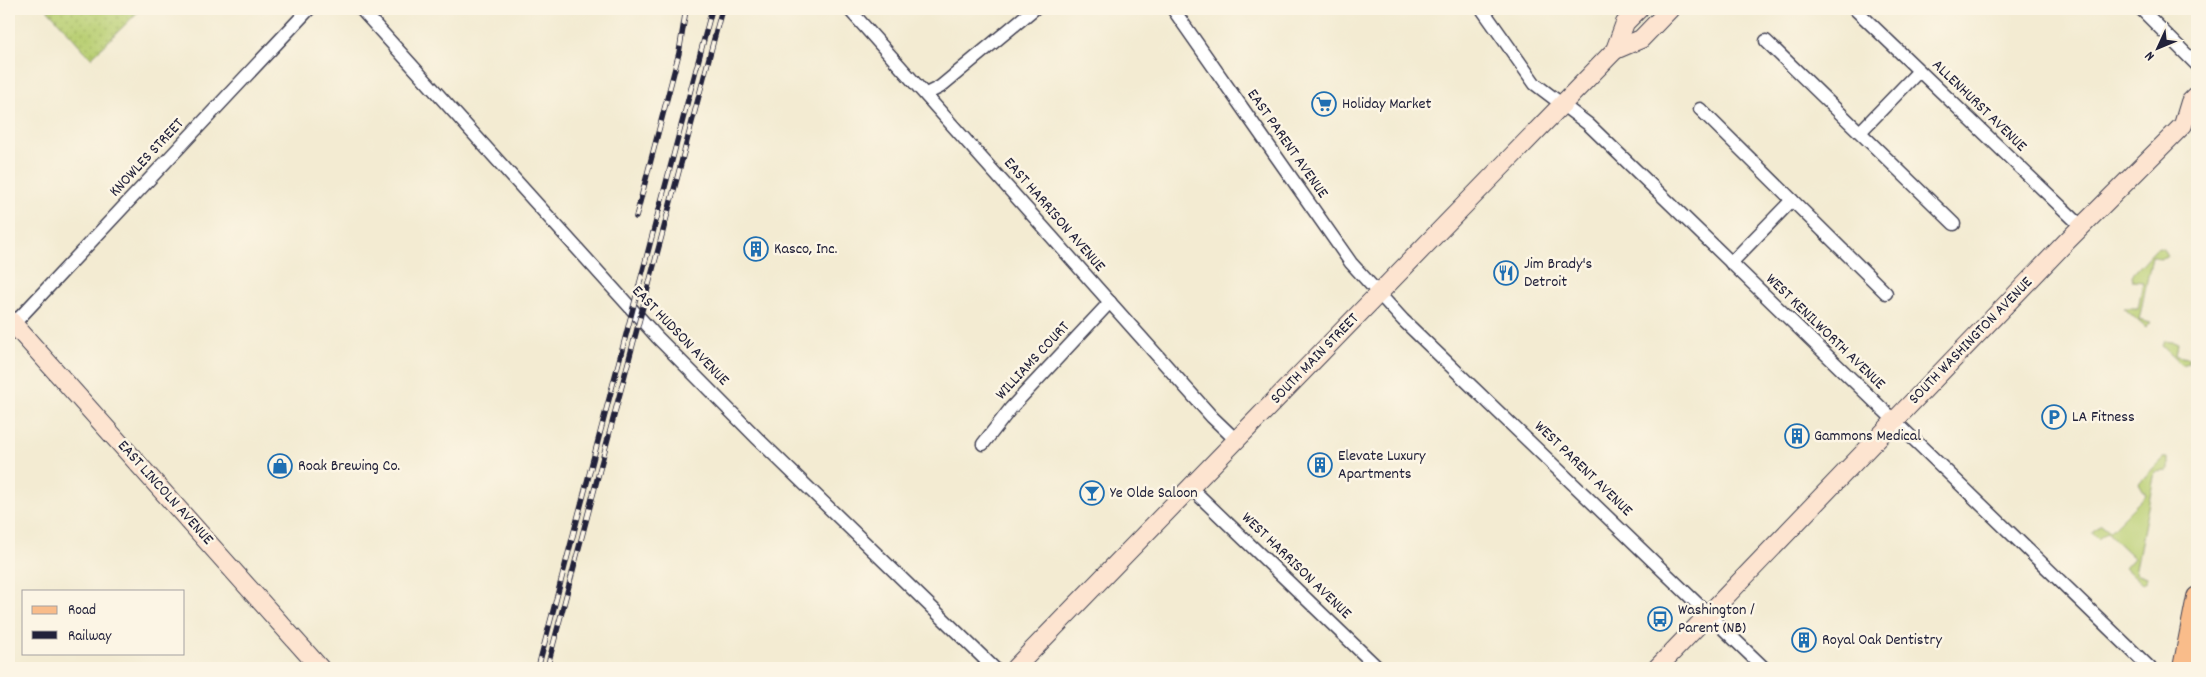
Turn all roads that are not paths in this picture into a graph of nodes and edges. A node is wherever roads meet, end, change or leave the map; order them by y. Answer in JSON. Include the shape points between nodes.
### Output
{"nodes":[{"id":1,"x":309,"y":9,"type":"edge"},
{"id":2,"x":362,"y":9,"type":"edge"},
{"id":3,"x":849,"y":9,"type":"edge"},
{"id":4,"x":1034,"y":9,"type":"edge"},
{"id":5,"x":1173,"y":9,"type":"edge"},
{"id":6,"x":1482,"y":9,"type":"edge"},
{"id":7,"x":1639,"y":9,"type":"edge"},
{"id":8,"x":1670,"y":9,"type":"edge"},
{"id":9,"x":1855,"y":9,"type":"edge"},
{"id":10,"x":2141,"y":9,"type":"edge"},
{"id":11,"x":1766,"y":41,"type":"dead end"},
{"id":12,"x":1614,"y":50,"type":"junction"},
{"id":13,"x":2197,"y":65,"type":"edge"},
{"id":14,"x":1919,"y":71,"type":"junction"},
{"id":15,"x":926,"y":94,"type":"junction"},
{"id":16,"x":2197,"y":95,"type":"edge"},
{"id":17,"x":2197,"y":102,"type":"edge"},
{"id":18,"x":1562,"y":104,"type":"junction"},
{"id":19,"x":1700,"y":110,"type":"dead end"},
{"id":20,"x":2190,"y":123,"type":"edge"},
{"id":21,"x":1860,"y":132,"type":"junction"},
{"id":22,"x":1792,"y":200,"type":"junction"},
{"id":23,"x":1954,"y":224,"type":"dead end"},
{"id":24,"x":2081,"y":226,"type":"junction"},
{"id":25,"x":1731,"y":263,"type":"junction"},
{"id":26,"x":1886,"y":293,"type":"dead end"},
{"id":27,"x":1379,"y":294,"type":"junction"},
{"id":28,"x":1110,"y":302,"type":"junction"},
{"id":29,"x":10,"y":324,"type":"edge"},
{"id":30,"x":1894,"y":421,"type":"junction"},
{"id":31,"x":1236,"y":441,"type":"junction"},
{"id":32,"x":983,"y":444,"type":"dead end"},
{"id":33,"x":1191,"y":488,"type":"junction"},
{"id":34,"x":2197,"y":597,"type":"edge"},
{"id":35,"x":1708,"y":615,"type":"junction"},
{"id":36,"x":320,"y":668,"type":"edge"},
{"id":37,"x":994,"y":668,"type":"edge"},
{"id":38,"x":1015,"y":668,"type":"edge"},
{"id":39,"x":1378,"y":668,"type":"edge"},
{"id":40,"x":1657,"y":668,"type":"edge"},
{"id":41,"x":1764,"y":668,"type":"edge"},
{"id":42,"x":2150,"y":668,"type":"edge"},
{"id":43,"x":2183,"y":668,"type":"edge"}],
"edges":[{"from":1,"to":29,"type":"street","name":"KNOWLES STREET"},
{"from":2,"to":37,"type":"street","name":"EAST HUDSON AVENUE","via":[[664,344]]},
{"from":3,"to":15,"type":"street","name":"EAST HARRISON AVENUE"},
{"from":4,"to":15,"type":"street","via":[[940,87]]},
{"from":5,"to":27,"type":"street","name":"EAST PARENT AVENUE","via":[[1351,263]]},
{"from":6,"to":18,"type":"street","name":"WEST KENILWORTH AVENUE","via":[[1535,84]]},
{"from":7,"to":12,"type":"main road","name":"SOUTH MAIN STREET","via":[[1625,23]]},
{"from":8,"to":12,"type":"main road","name":"SOUTH MAIN STREET","via":[[1641,39]]},
{"from":9,"to":14,"type":"street","name":"ALLENHURST AVENUE"},
{"from":10,"to":13,"type":"street"},
{"from":11,"to":21,"type":"street"},
{"from":12,"to":18,"type":"main road","name":"SOUTH MAIN STREET"},
{"from":14,"to":21,"type":"street"},
{"from":14,"to":24,"type":"street","name":"ALLENHURST AVENUE"},
{"from":15,"to":28,"type":"street","name":"EAST HARRISON AVENUE"},
{"from":16,"to":20,"type":"main road","name":"SOUTH WASHINGTON AVENUE","via":[[2190,102]]},
{"from":17,"to":20,"type":"main road"},
{"from":18,"to":25,"type":"street","name":"WEST KENILWORTH AVENUE","via":[[1588,124]]},
{"from":18,"to":27,"type":"main road","name":"SOUTH MAIN STREET"},
{"from":19,"to":22,"type":"street"},
{"from":20,"to":24,"type":"main road","name":"SOUTH WASHINGTON AVENUE"},
{"from":21,"to":23,"type":"street"},
{"from":22,"to":25,"type":"street"},
{"from":22,"to":26,"type":"street"},
{"from":24,"to":30,"type":"main road","name":"SOUTH WASHINGTON AVENUE"},
{"from":25,"to":30,"type":"street","name":"WEST KENILWORTH AVENUE"},
{"from":27,"to":31,"type":"main road","name":"SOUTH MAIN STREET"},
{"from":27,"to":35,"type":"street","name":"WEST PARENT AVENUE"},
{"from":28,"to":31,"type":"street","name":"EAST HARRISON AVENUE"},
{"from":28,"to":32,"type":"street","name":"WILLIAMS COURT","via":[[1011,408]]},
{"from":29,"to":36,"type":"main road","name":"EAST LINCOLN AVENUE"},
{"from":30,"to":35,"type":"main road","name":"SOUTH WASHINGTON AVENUE"},
{"from":30,"to":42,"type":"street","name":"WEST KENILWORTH AVENUE"},
{"from":31,"to":33,"type":"main road","name":"SOUTH MAIN STREET"},
{"from":33,"to":38,"type":"main road","name":"SOUTH MAIN STREET"},
{"from":33,"to":39,"type":"street","name":"WEST HARRISON AVENUE"},
{"from":34,"to":43,"type":"main road"},
{"from":35,"to":40,"type":"main road","name":"SOUTH WASHINGTON AVENUE"},
{"from":35,"to":41,"type":"street","name":"WEST PARENT AVENUE"}]}
